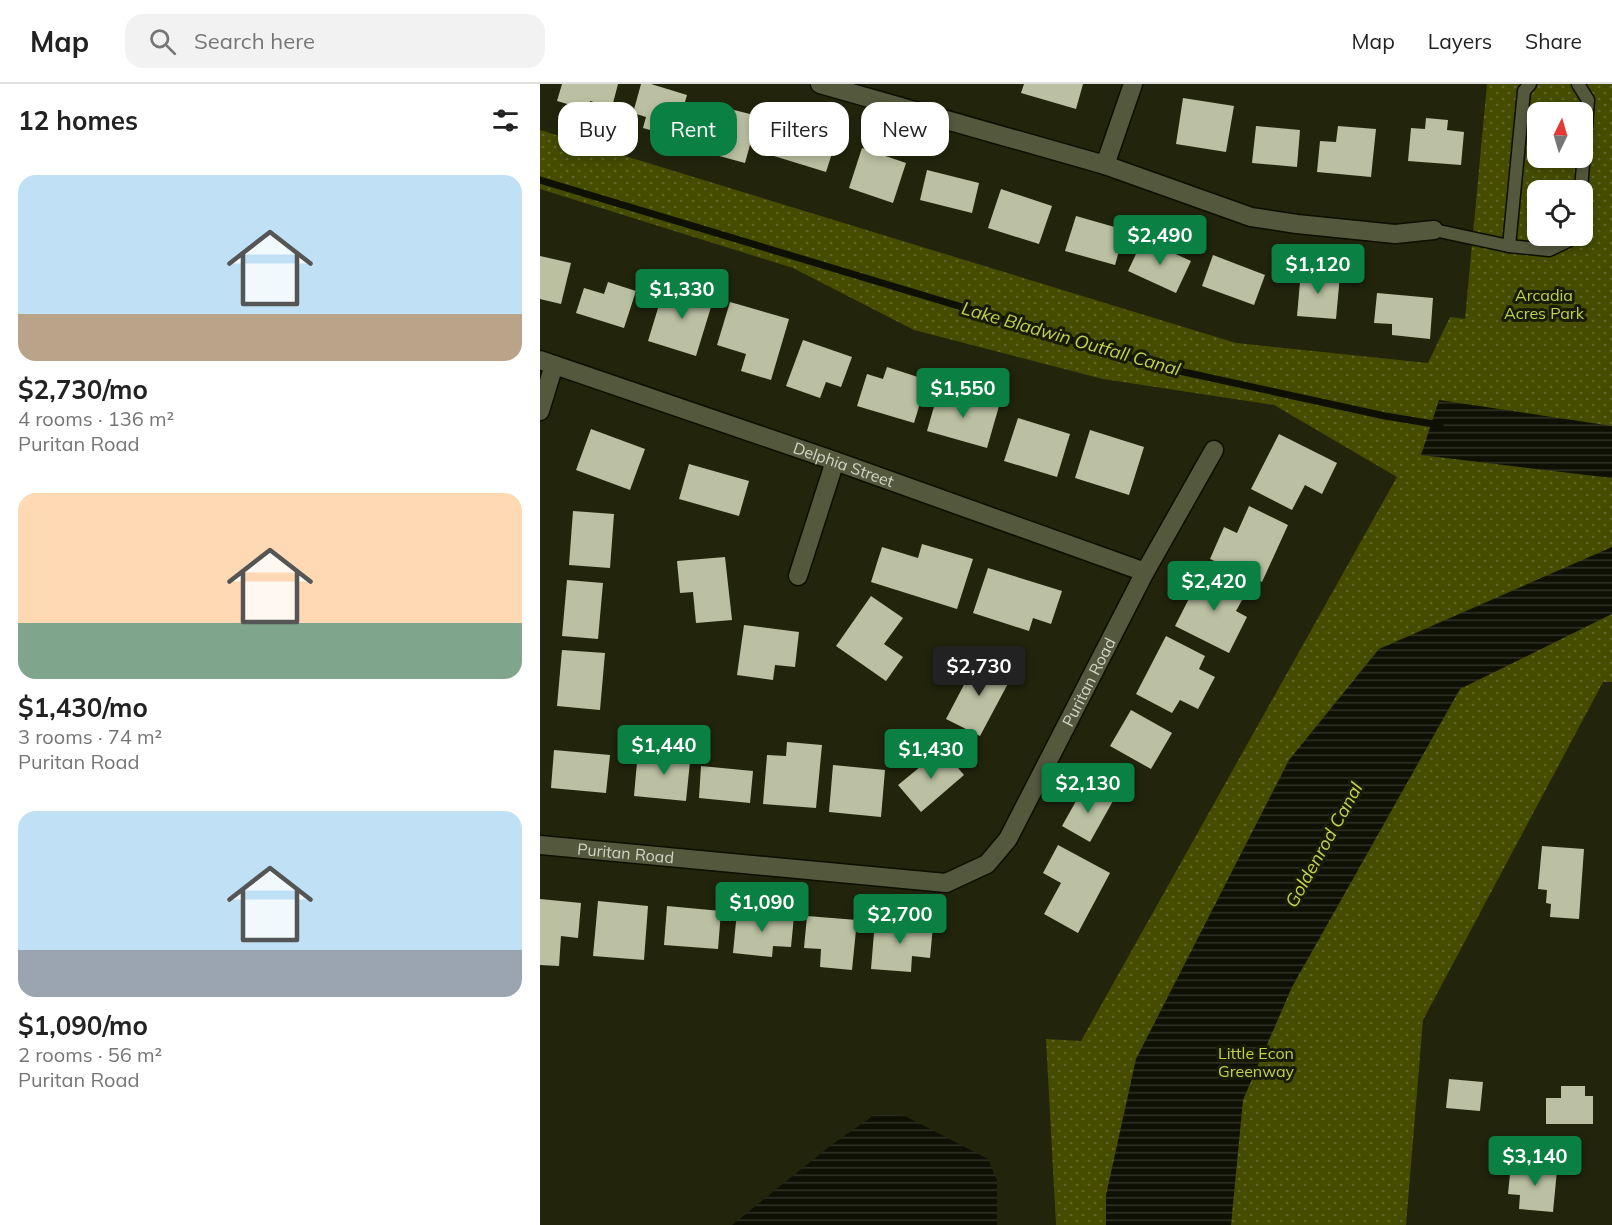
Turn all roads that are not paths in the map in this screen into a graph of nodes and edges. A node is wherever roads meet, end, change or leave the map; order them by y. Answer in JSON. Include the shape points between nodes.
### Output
{"nodes":[{"id":1,"x":820,"y":84,"type":"edge"},
{"id":2,"x":1132,"y":84,"type":"edge"},
{"id":3,"x":1530,"y":84,"type":"edge"},
{"id":4,"x":1578,"y":84,"type":"edge"},
{"id":5,"x":1105,"y":165,"type":"junction"},
{"id":6,"x":1582,"y":180,"type":"edge"},
{"id":7,"x":1434,"y":230,"type":"joint"},
{"id":8,"x":1509,"y":246,"type":"junction"},
{"id":9,"x":1556,"y":246,"type":"edge"},
{"id":10,"x":547,"y":362,"type":"edge"},
{"id":11,"x":540,"y":411,"type":"edge"},
{"id":12,"x":1214,"y":450,"type":"dead end"},
{"id":13,"x":835,"y":461,"type":"junction"},
{"id":14,"x":1145,"y":572,"type":"junction"},
{"id":15,"x":798,"y":576,"type":"dead end"},
{"id":16,"x":540,"y":845,"type":"edge"}],
"edges":[{"from":1,"to":5,"type":"street"},
{"from":2,"to":5,"type":"street"},
{"from":3,"to":8,"type":"lane","via":[[1524,91]]},
{"from":4,"to":6,"type":"lane","via":[[1588,99]]},
{"from":5,"to":7,"type":"street","via":[[1251,216],[1395,234]]},
{"from":7,"to":8,"type":"lane"},
{"from":8,"to":9,"type":"lane"},
{"from":10,"to":11,"type":"street"},
{"from":10,"to":13,"type":"street","name":"Delphia Street"},
{"from":12,"to":14,"type":"street","name":"Puritan Road"},
{"from":13,"to":14,"type":"street","name":"Delphia Street"},
{"from":13,"to":15,"type":"street"},
{"from":14,"to":16,"type":"street","name":"Puritan Road","via":[[1008,839],[987,864],[946,883]]}]}
